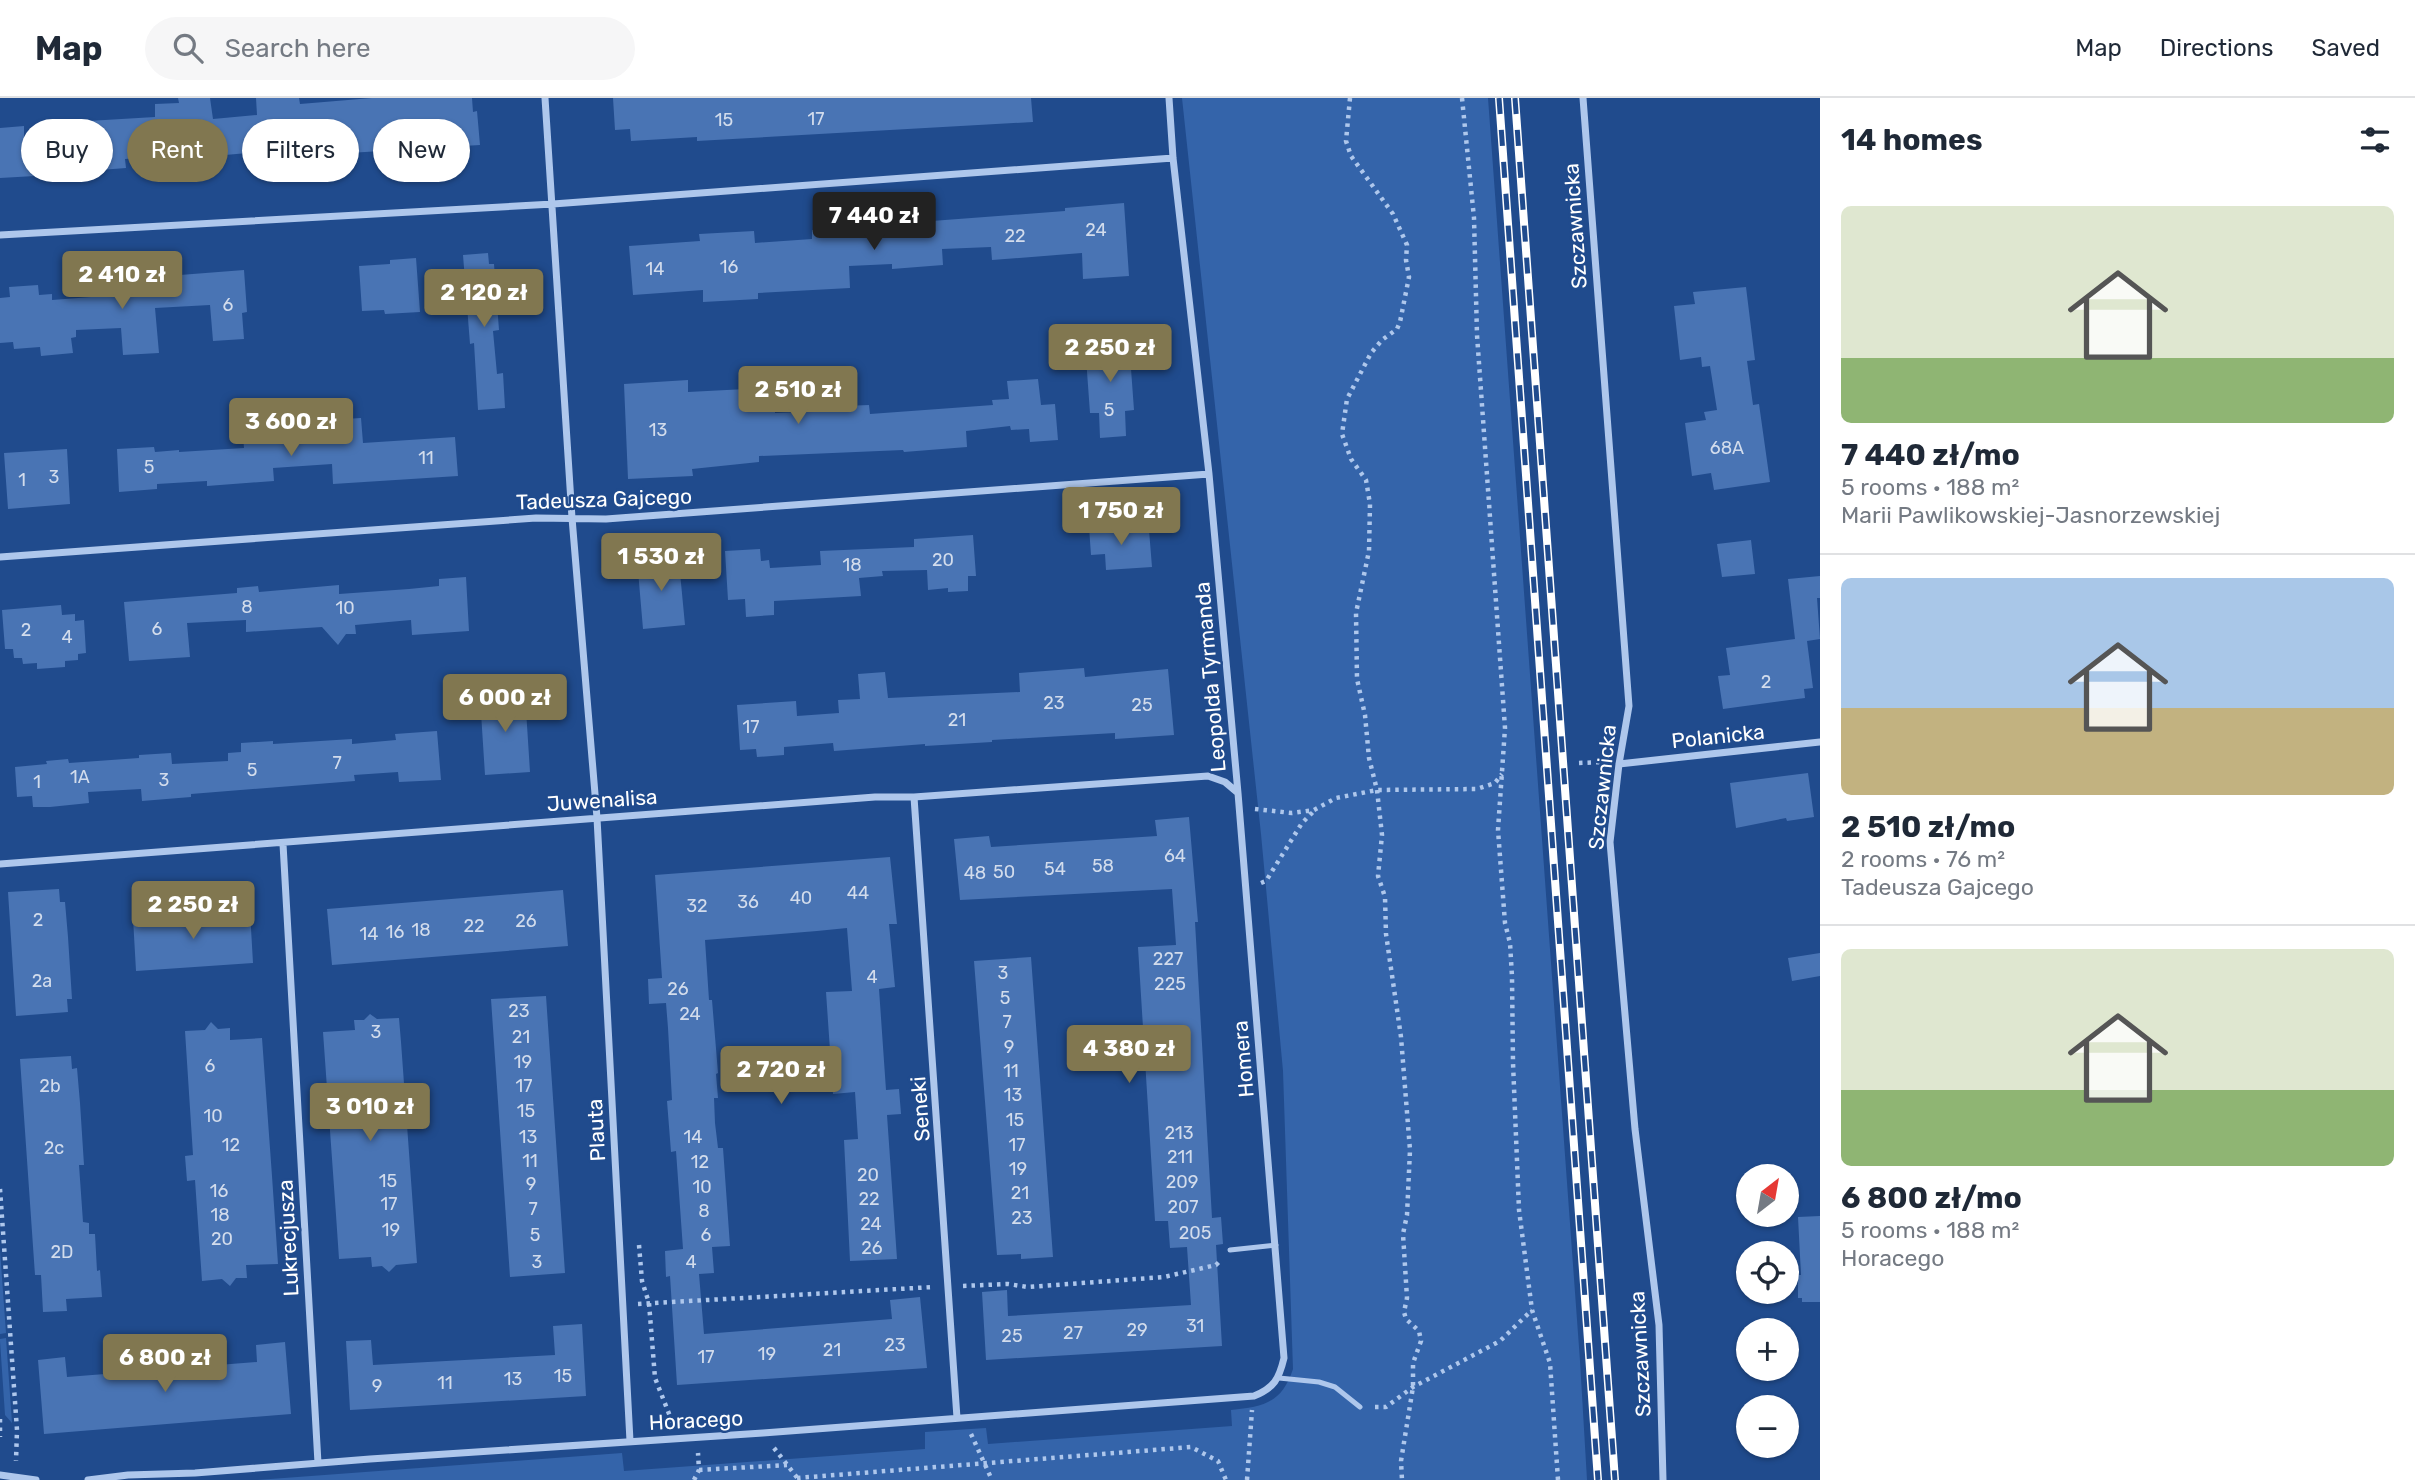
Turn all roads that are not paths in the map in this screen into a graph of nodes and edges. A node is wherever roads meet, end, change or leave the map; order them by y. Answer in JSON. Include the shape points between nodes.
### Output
{"nodes":[{"id":1,"x":545,"y":98,"type":"edge"},
{"id":2,"x":1169,"y":98,"type":"edge"},
{"id":3,"x":1583,"y":98,"type":"edge"},
{"id":4,"x":1174,"y":158,"type":"junction"},
{"id":5,"x":553,"y":204,"type":"junction"},
{"id":6,"x":0,"y":235,"type":"edge"},
{"id":7,"x":1209,"y":474,"type":"junction"},
{"id":8,"x":572,"y":518,"type":"junction"},
{"id":9,"x":0,"y":557,"type":"edge"},
{"id":10,"x":1820,"y":742,"type":"edge"},
{"id":11,"x":1619,"y":764,"type":"junction"},
{"id":12,"x":1238,"y":793,"type":"junction"},
{"id":13,"x":914,"y":797,"type":"junction"},
{"id":14,"x":597,"y":818,"type":"junction"},
{"id":15,"x":283,"y":844,"type":"junction"},
{"id":16,"x":0,"y":864,"type":"edge"},
{"id":17,"x":1276,"y":1245,"type":"junction"},
{"id":18,"x":1230,"y":1250,"type":"dead end"},
{"id":19,"x":1279,"y":1378,"type":"junction"},
{"id":20,"x":1360,"y":1407,"type":"road end"},
{"id":21,"x":961,"y":1417,"type":"junction"},
{"id":22,"x":630,"y":1441,"type":"junction"},
{"id":23,"x":318,"y":1463,"type":"junction"},
{"id":24,"x":0,"y":1475,"type":"edge"},
{"id":25,"x":36,"y":1480,"type":"edge"},
{"id":26,"x":88,"y":1480,"type":"edge"},
{"id":27,"x":1663,"y":1480,"type":"edge"}],
"edges":[{"from":1,"to":5,"type":"street","name":"Plauta"},
{"from":2,"to":4,"type":"street","name":"Leopolda Tyrmanda"},
{"from":3,"to":11,"type":"street","name":"Szczawnicka","via":[[1629,706]]},
{"from":4,"to":5,"type":"street"},
{"from":4,"to":7,"type":"street","name":"Leopolda Tyrmanda"},
{"from":5,"to":6,"type":"street"},
{"from":5,"to":8,"type":"street","name":"Plauta"},
{"from":7,"to":8,"type":"street","name":"Tadeusza Gajcego"},
{"from":7,"to":12,"type":"street","name":"Leopolda Tyrmanda"},
{"from":8,"to":9,"type":"street","name":"Tadeusza Gajcego"},
{"from":8,"to":14,"type":"street","name":"Plauta"},
{"from":10,"to":11,"type":"street","name":"Polanicka"},
{"from":11,"to":27,"type":"street","name":"Szczawnicka","via":[[1610,842],[1635,1129],[1659,1325]]},
{"from":12,"to":13,"type":"street","name":"Juwenalisa","via":[[1208,776]]},
{"from":12,"to":17,"type":"street","name":"Homera"},
{"from":13,"to":14,"type":"street","name":"Juwenalisa"},
{"from":13,"to":21,"type":"street","name":"Seneki"},
{"from":14,"to":15,"type":"street","name":"Juwenalisa"},
{"from":14,"to":22,"type":"street","name":"Plauta"},
{"from":15,"to":16,"type":"street","name":"Juwenalisa"},
{"from":15,"to":23,"type":"street","name":"Lukrecjusza"},
{"from":17,"to":18,"type":"lane"},
{"from":17,"to":19,"type":"street","name":"Homera","via":[[1284,1358]]},
{"from":19,"to":20,"type":"lane","via":[[1335,1387]]},
{"from":19,"to":21,"type":"street","name":"Horacego","via":[[1254,1396]]},
{"from":21,"to":22,"type":"street","name":"Horacego"},
{"from":22,"to":23,"type":"street","name":"Horacego"},
{"from":23,"to":26,"type":"street","name":"Horacego"},
{"from":24,"to":25,"type":"street"}]}
